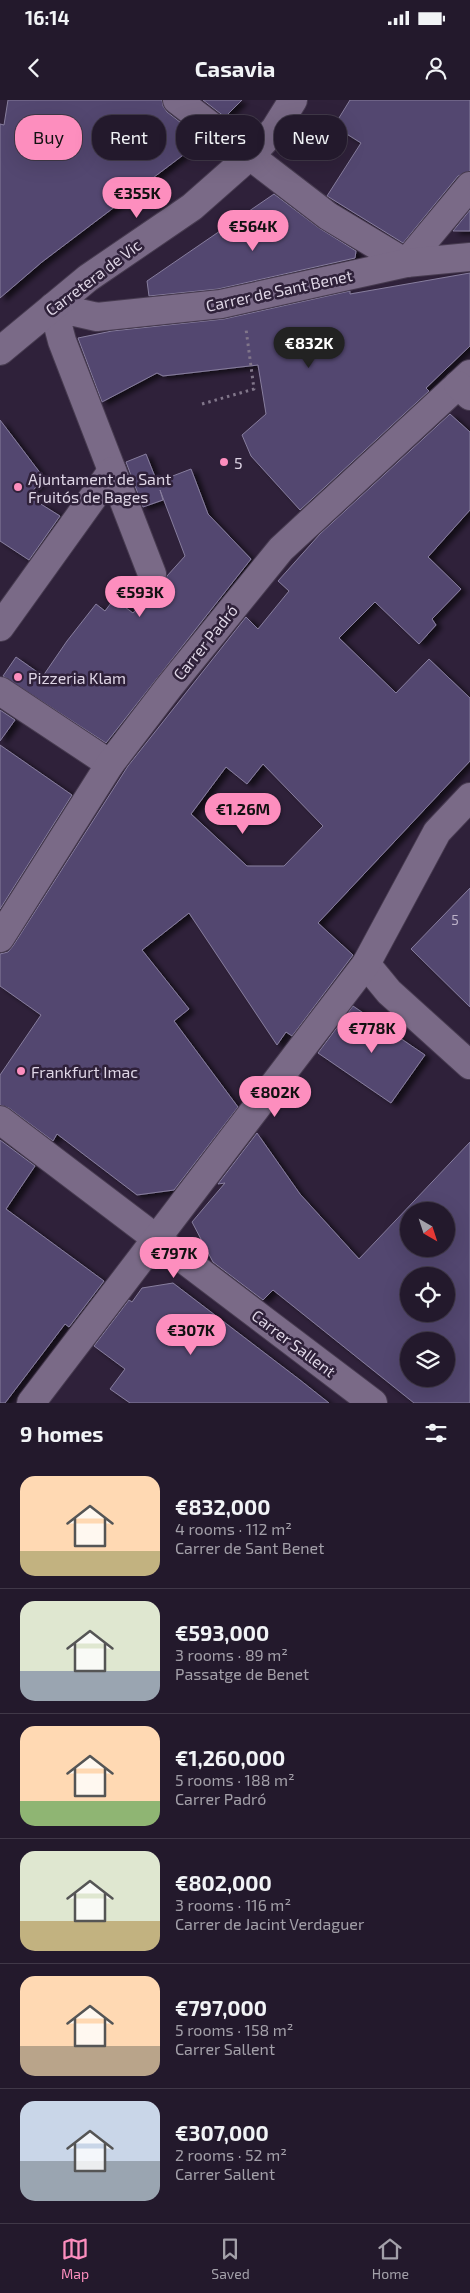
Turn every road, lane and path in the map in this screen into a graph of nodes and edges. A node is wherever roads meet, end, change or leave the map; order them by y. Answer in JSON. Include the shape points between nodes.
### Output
{"nodes":[{"id":1,"x":177,"y":100,"type":"edge"},
{"id":2,"x":293,"y":100,"type":"edge"},
{"id":3,"x":197,"y":115,"type":"edge"},
{"id":4,"x":264,"y":141,"type":"edge"},
{"id":5,"x":245,"y":160,"type":"edge"},
{"id":6,"x":257,"y":160,"type":"edge"},
{"id":7,"x":470,"y":186,"type":"edge"},
{"id":8,"x":470,"y":257,"type":"edge"},
{"id":9,"x":406,"y":263,"type":"junction"},
{"id":10,"x":242,"y":299,"type":"junction"},
{"id":11,"x":53,"y":307,"type":"junction"},
{"id":12,"x":0,"y":351,"type":"edge"},
{"id":13,"x":466,"y":385,"type":"edge"},
{"id":14,"x":202,"y":404,"type":"dead end"},
{"id":15,"x":112,"y":471,"type":"junction"},
{"id":16,"x":152,"y":574,"type":"dead end"},
{"id":17,"x":0,"y":627,"type":"edge"},
{"id":18,"x":0,"y":691,"type":"edge"},
{"id":19,"x":110,"y":764,"type":"junction"},
{"id":20,"x":470,"y":797,"type":"edge"},
{"id":21,"x":0,"y":938,"type":"edge"},
{"id":22,"x":366,"y":964,"type":"junction"},
{"id":23,"x":470,"y":1064,"type":"edge"},
{"id":24,"x":0,"y":1120,"type":"edge"},
{"id":25,"x":156,"y":1238,"type":"junction"},
{"id":26,"x":31,"y":1403,"type":"edge"},
{"id":27,"x":374,"y":1403,"type":"edge"}],
"edges":[{"from":1,"to":3,"type":"street"},
{"from":2,"to":4,"type":"street","name":"Carretera de Vic"},
{"from":5,"to":11,"type":"street","name":"Carretera de Vic","via":[[192,207],[88,278]]},
{"from":6,"to":9,"type":"street","via":[[328,216]]},
{"from":7,"to":9,"type":"street"},
{"from":8,"to":9,"type":"street","name":"Carrer de Sant Benet"},
{"from":9,"to":10,"type":"street","name":"Carrer de Sant Benet"},
{"from":10,"to":11,"type":"street","name":"Carrer de Sant Benet","via":[[97,317]]},
{"from":10,"to":14,"type":"path","via":[[254,389]]},
{"from":11,"to":12,"type":"street","name":"Carretera de Vic"},
{"from":11,"to":15,"type":"street","via":[[62,341]]},
{"from":13,"to":19,"type":"street","name":"Carrer Padró","via":[[281,549],[168,687]]},
{"from":15,"to":16,"type":"street"},
{"from":15,"to":17,"type":"street"},
{"from":18,"to":19,"type":"street"},
{"from":19,"to":21,"type":"street","name":"Carrer Padró"},
{"from":20,"to":22,"type":"street","via":[[436,832]]},
{"from":22,"to":23,"type":"street","via":[[389,992]]},
{"from":22,"to":25,"type":"street"},
{"from":24,"to":25,"type":"street","name":"Carrer Sallent"},
{"from":25,"to":26,"type":"street"},
{"from":25,"to":27,"type":"street","name":"Carrer Sallent"}]}
